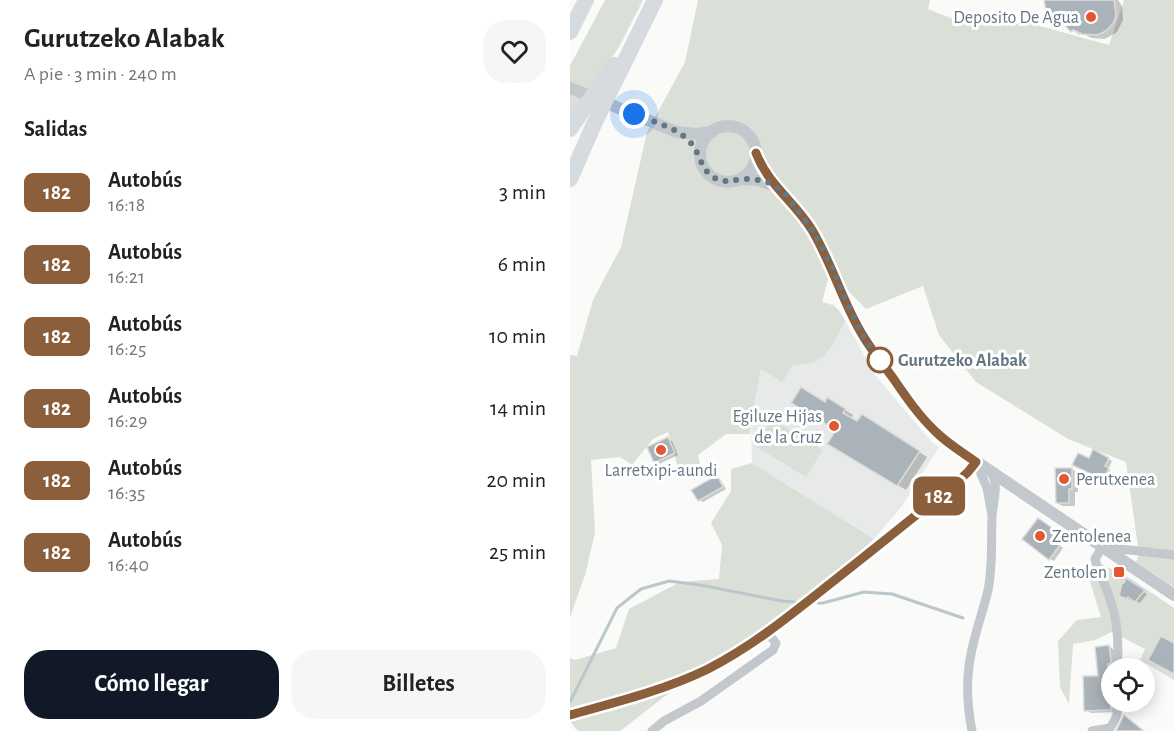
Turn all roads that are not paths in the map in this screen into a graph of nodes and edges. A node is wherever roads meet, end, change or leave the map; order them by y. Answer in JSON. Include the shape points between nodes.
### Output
{"nodes":[{"id":1,"x":575,"y":0,"type":"edge"},
{"id":2,"x":586,"y":0,"type":"edge"},
{"id":3,"x":652,"y":6,"type":"edge"},
{"id":4,"x":570,"y":9,"type":"edge"},
{"id":5,"x":570,"y":32,"type":"edge"},
{"id":6,"x":570,"y":88,"type":"edge"},
{"id":7,"x":570,"y":129,"type":"edge"},
{"id":8,"x":677,"y":132,"type":"junction"},
{"id":9,"x":712,"y":132,"type":"junction"},
{"id":10,"x":756,"y":153,"type":"junction"},
{"id":11,"x":702,"y":163,"type":"junction"},
{"id":12,"x":570,"y":179,"type":"edge"},
{"id":13,"x":740,"y":179,"type":"junction"},
{"id":14,"x":776,"y":186,"type":"junction"},
{"id":15,"x":976,"y":462,"type":"junction"},
{"id":16,"x":990,"y":471,"type":"junction"},
{"id":17,"x":992,"y":515,"type":"junction"},
{"id":18,"x":1102,"y":547,"type":"junction"},
{"id":19,"x":1174,"y":555,"type":"edge"},
{"id":20,"x":1174,"y":595,"type":"edge"},
{"id":21,"x":767,"y":632,"type":"junction"},
{"id":22,"x":1117,"y":658,"type":"edge"},
{"id":23,"x":1118,"y":712,"type":"edge"},
{"id":24,"x":570,"y":715,"type":"edge"},
{"id":25,"x":652,"y":731,"type":"edge"},
{"id":26,"x":972,"y":731,"type":"edge"},
{"id":27,"x":1092,"y":731,"type":"edge"}],
"edges":[{"from":1,"to":4,"type":"highway"},
{"from":2,"to":5,"type":"highway"},
{"from":3,"to":7,"type":"highway"},
{"from":3,"to":12,"type":"highway"},
{"from":6,"to":8,"type":"street"},
{"from":8,"to":9,"type":"street"},
{"from":8,"to":11,"type":"street","via":[[691,143]]},
{"from":9,"to":10,"type":"street","via":[[728,126],[744,131]]},
{"from":9,"to":11,"type":"street","via":[[702,146]]},
{"from":10,"to":13,"type":"street","via":[[753,167]]},
{"from":10,"to":14,"type":"street"},
{"from":11,"to":13,"type":"street","via":[[719,180]]},
{"from":13,"to":14,"type":"street"},
{"from":14,"to":15,"type":"street","via":[[811,228],[859,328],[912,405],[950,444]]},
{"from":15,"to":16,"type":"street"},
{"from":15,"to":17,"type":"street","via":[[987,488]]},
{"from":15,"to":21,"type":"street","via":[[947,490]]},
{"from":16,"to":17,"type":"street","via":[[995,481]]},
{"from":16,"to":18,"type":"street"},
{"from":17,"to":26,"type":"street","via":[[988,588],[967,686]]},
{"from":18,"to":19,"type":"street"},
{"from":18,"to":20,"type":"street"},
{"from":18,"to":22,"type":"street","via":[[1095,559],[1114,614]]},
{"from":21,"to":24,"type":"street","via":[[681,681]]},
{"from":21,"to":25,"type":"street","via":[[776,642],[774,650]]},
{"from":23,"to":27,"type":"street","via":[[1110,728]]}]}
